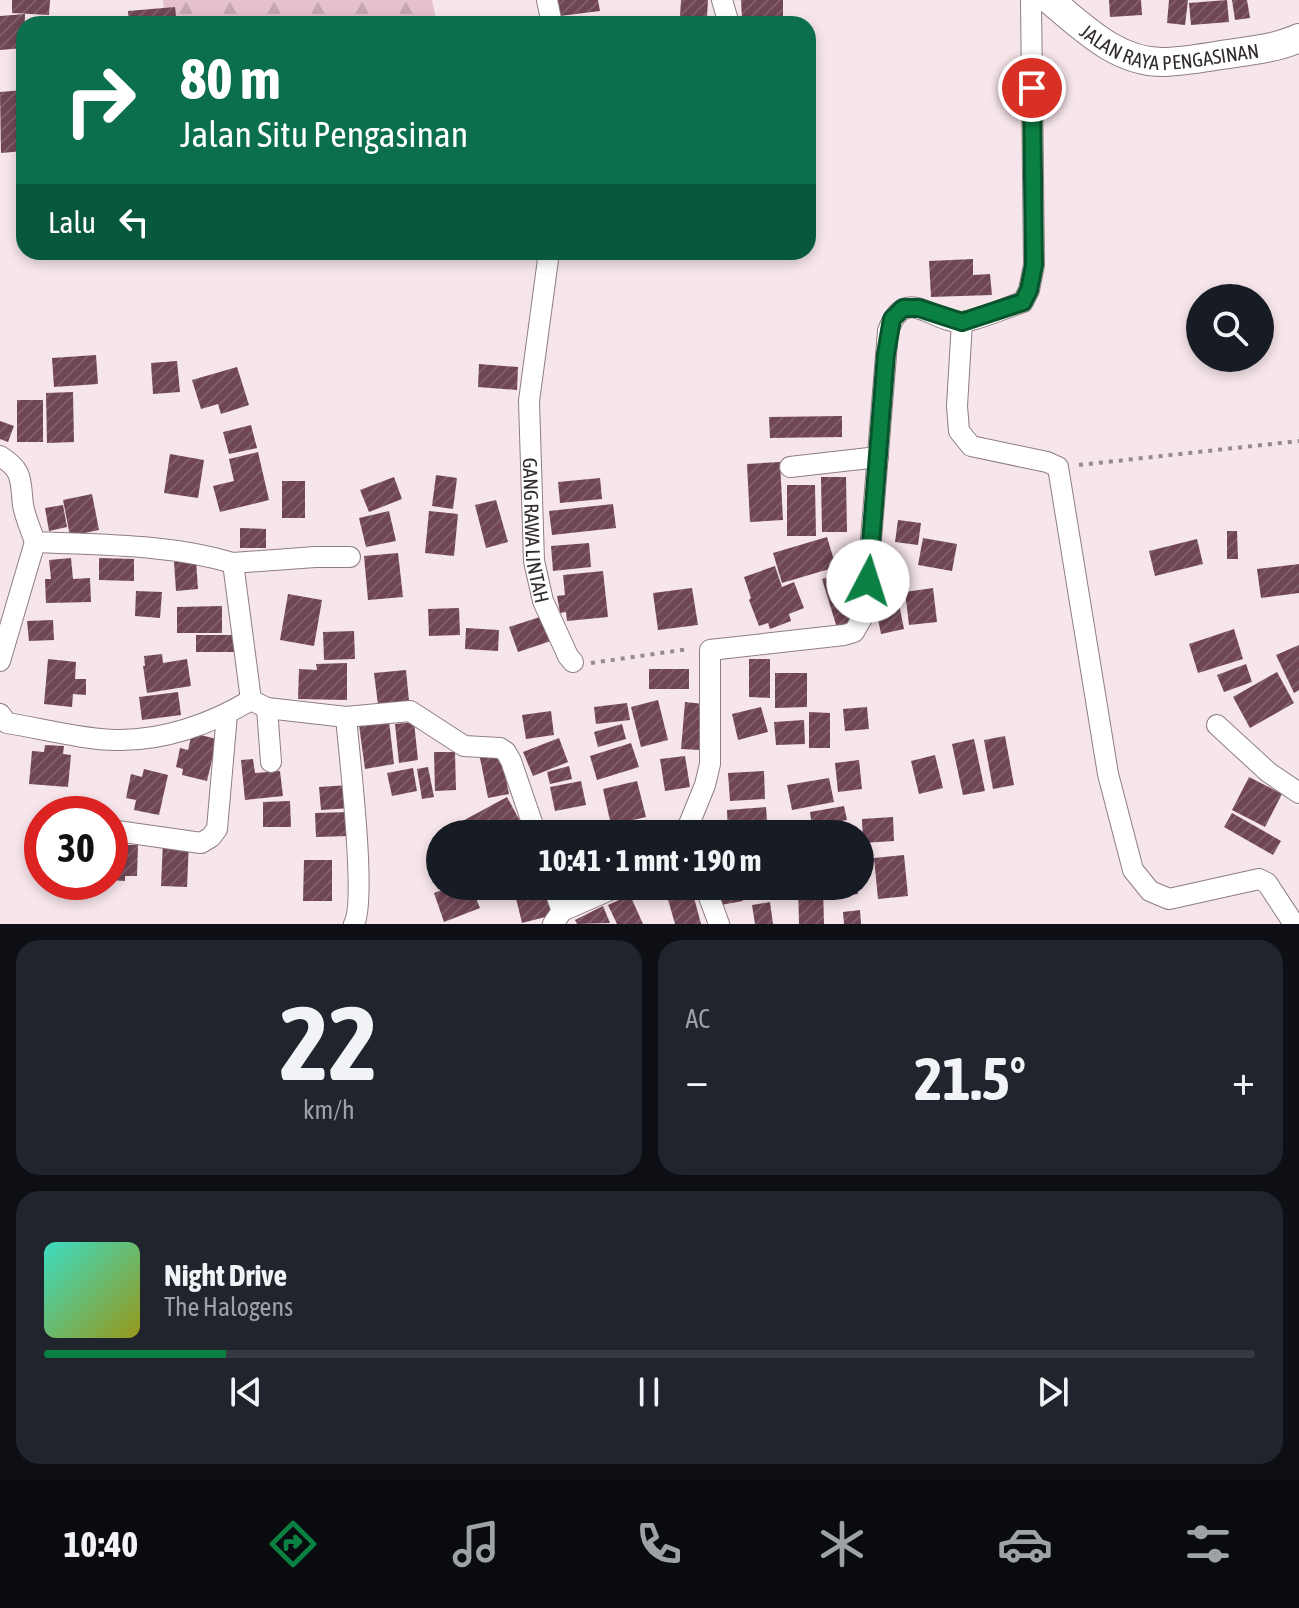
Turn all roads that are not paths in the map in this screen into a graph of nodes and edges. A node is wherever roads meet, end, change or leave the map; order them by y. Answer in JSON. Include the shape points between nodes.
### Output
{"nodes":[{"id":1,"x":1031,"y":0,"type":"edge"},
{"id":2,"x":1050,"y":0,"type":"edge"},
{"id":3,"x":1298,"y":44,"type":"edge"},
{"id":4,"x":548,"y":260,"type":"edge"},
{"id":5,"x":962,"y":322,"type":"junction"},
{"id":6,"x":0,"y":456,"type":"edge"},
{"id":7,"x":878,"y":457,"type":"junction"},
{"id":8,"x":790,"y":467,"type":"dead end"},
{"id":9,"x":35,"y":542,"type":"junction"},
{"id":10,"x":350,"y":557,"type":"dead end"},
{"id":11,"x":233,"y":563,"type":"junction"},
{"id":12,"x":0,"y":661,"type":"edge"},
{"id":13,"x":573,"y":662,"type":"road end"},
{"id":14,"x":259,"y":704,"type":"junction"},
{"id":15,"x":0,"y":714,"type":"edge"},
{"id":16,"x":227,"y":714,"type":"junction"},
{"id":17,"x":346,"y":717,"type":"junction"},
{"id":18,"x":1217,"y":725,"type":"dead end"},
{"id":19,"x":271,"y":762,"type":"dead end"},
{"id":20,"x":1299,"y":793,"type":"edge"},
{"id":21,"x":531,"y":820,"type":"edge"},
{"id":22,"x":691,"y":820,"type":"edge"},
{"id":23,"x":128,"y":833,"type":"edge"},
{"id":24,"x":592,"y":900,"type":"edge"},
{"id":25,"x":710,"y":900,"type":"edge"},
{"id":26,"x":558,"y":918,"type":"edge"},
{"id":27,"x":354,"y":924,"type":"edge"},
{"id":28,"x":719,"y":924,"type":"edge"},
{"id":29,"x":1294,"y":924,"type":"edge"}],
"edges":[{"from":1,"to":5,"type":"street","via":[[1032,278],[1023,302]]},
{"from":2,"to":3,"type":"main road","name":"JALAN RAYA PENGASINAN","via":[[1105,44],[1150,61]]},
{"from":4,"to":13,"type":"street","name":"GANG RAWA LINTAH","via":[[529,401],[534,561],[543,601]]},
{"from":5,"to":7,"type":"street","via":[[919,308],[903,308],[892,319]]},
{"from":5,"to":29,"type":"street","via":[[959,431],[971,446],[1058,467],[1108,774],[1133,870],[1150,891],[1169,899],[1259,879]]},
{"from":6,"to":9,"type":"street","via":[[19,474]]},
{"from":7,"to":8,"type":"street"},
{"from":7,"to":22,"type":"street","via":[[865,613],[854,632],[710,650],[710,764]]},
{"from":9,"to":11,"type":"street","via":[[207,555]]},
{"from":9,"to":12,"type":"street"},
{"from":10,"to":11,"type":"street"},
{"from":11,"to":14,"type":"street"},
{"from":14,"to":16,"type":"street"},
{"from":14,"to":17,"type":"street"},
{"from":14,"to":19,"type":"street"},
{"from":15,"to":16,"type":"street","via":[[7,723],[116,741],[168,735]]},
{"from":16,"to":23,"type":"street","via":[[217,829],[211,837],[201,843]]},
{"from":17,"to":21,"type":"street","via":[[410,711],[464,746],[500,748],[511,761]]},
{"from":17,"to":27,"type":"street","via":[[358,878]]},
{"from":18,"to":20,"type":"street"},
{"from":24,"to":26,"type":"street"},
{"from":25,"to":28,"type":"street"}]}
